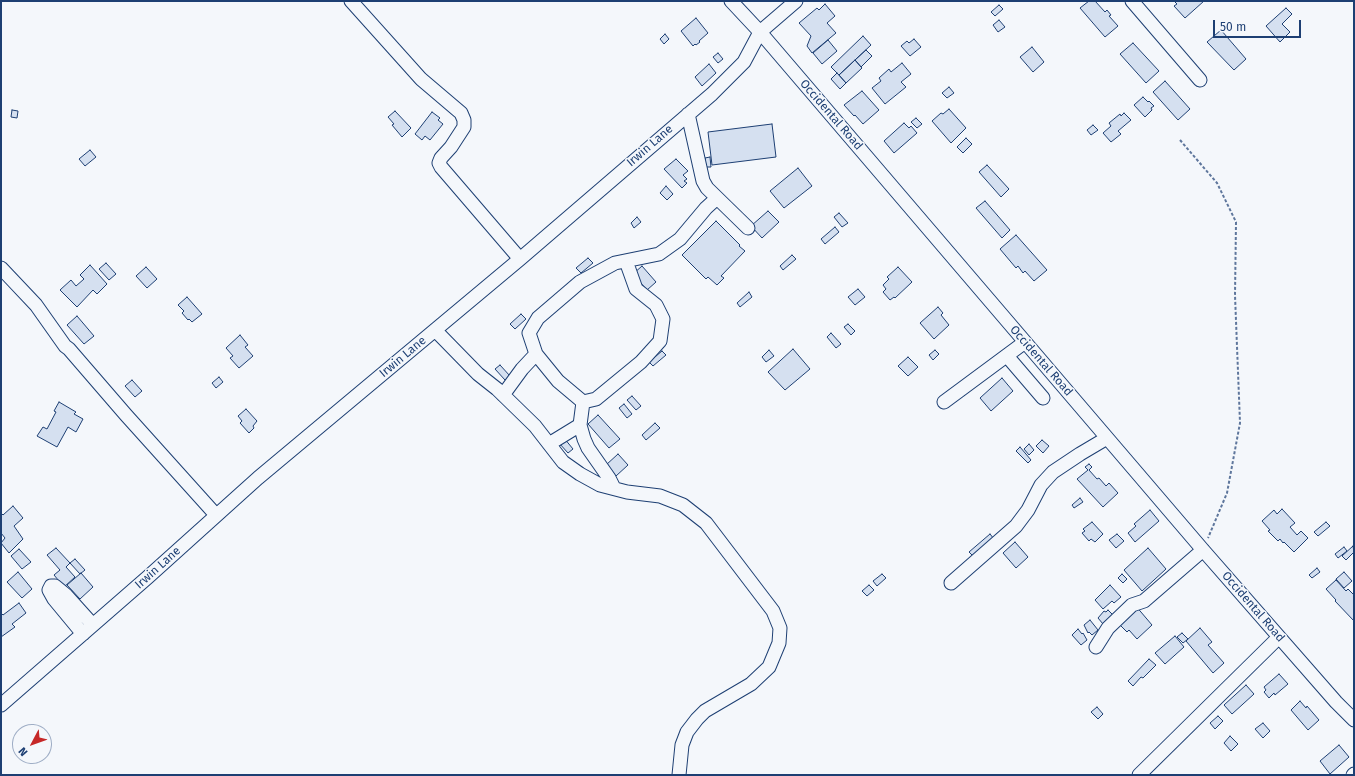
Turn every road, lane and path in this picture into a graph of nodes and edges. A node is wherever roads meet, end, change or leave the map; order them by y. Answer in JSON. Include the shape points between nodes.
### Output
{"nodes":[{"id":1,"x":351,"y":1,"type":"edge"},
{"id":2,"x":731,"y":1,"type":"edge"},
{"id":3,"x":796,"y":1,"type":"edge"},
{"id":4,"x":1135,"y":2,"type":"edge"},
{"id":5,"x":760,"y":32,"type":"junction"},
{"id":6,"x":1200,"y":80,"type":"dead end"},
{"id":7,"x":688,"y":114,"type":"junction"},
{"id":8,"x":1180,"y":140,"type":"dead end"},
{"id":9,"x":717,"y":198,"type":"junction"},
{"id":10,"x":748,"y":228,"type":"dead end"},
{"id":11,"x":520,"y":259,"type":"junction"},
{"id":12,"x":626,"y":261,"type":"junction"},
{"id":13,"x":1,"y":268,"type":"edge"},
{"id":14,"x":435,"y":330,"type":"junction"},
{"id":15,"x":1025,"y":342,"type":"junction"},
{"id":16,"x":536,"y":354,"type":"junction"},
{"id":17,"x":1007,"y":356,"type":"junction"},
{"id":18,"x":503,"y":395,"type":"junction"},
{"id":19,"x":1043,"y":398,"type":"dead end"},
{"id":20,"x":583,"y":402,"type":"junction"},
{"id":21,"x":944,"y":402,"type":"dead end"},
{"id":22,"x":580,"y":425,"type":"junction"},
{"id":23,"x":1107,"y":438,"type":"junction"},
{"id":24,"x":549,"y":444,"type":"junction"},
{"id":25,"x":614,"y":488,"type":"junction"},
{"id":26,"x":216,"y":515,"type":"junction"},
{"id":27,"x":1203,"y":550,"type":"junction"},
{"id":28,"x":951,"y":583,"type":"dead end"},
{"id":29,"x":93,"y":625,"type":"junction"},
{"id":30,"x":82,"y":634,"type":"junction"},
{"id":31,"x":1279,"y":636,"type":"junction"},
{"id":32,"x":1096,"y":647,"type":"dead end"},
{"id":33,"x":1,"y":705,"type":"edge"},
{"id":34,"x":1354,"y":720,"type":"edge"},
{"id":35,"x":678,"y":775,"type":"edge"},
{"id":36,"x":1139,"y":775,"type":"edge"}],
"edges":[{"from":1,"to":11,"type":"street","via":[[421,79],[460,113],[464,127],[441,158],[441,168]]},
{"from":2,"to":5,"type":"street","name":"Occidental Road"},
{"from":3,"to":5,"type":"street","name":"Irwin Lane"},
{"from":4,"to":6,"type":"street"},
{"from":5,"to":7,"type":"street","name":"Irwin Lane","via":[[744,62]]},
{"from":5,"to":15,"type":"street","name":"Occidental Road"},
{"from":7,"to":9,"type":"street","via":[[703,181]]},
{"from":7,"to":11,"type":"street","name":"Irwin Lane"},
{"from":8,"to":27,"type":"path","via":[[1218,183],[1236,222],[1235,295],[1240,423],[1227,493]]},
{"from":9,"to":10,"type":"street"},
{"from":9,"to":12,"type":"street","via":[[680,239],[659,254]]},
{"from":11,"to":14,"type":"street","name":"Irwin Lane"},
{"from":12,"to":16,"type":"street","via":[[615,263],[580,282],[538,318],[529,333]]},
{"from":12,"to":20,"type":"street","via":[[636,289],[656,305],[663,319],[660,341],[641,362],[596,400]]},
{"from":13,"to":26,"type":"street","via":[[36,305],[65,346]]},
{"from":14,"to":18,"type":"street","via":[[478,374]]},
{"from":14,"to":26,"type":"street","name":"Irwin Lane"},
{"from":15,"to":17,"type":"street"},
{"from":15,"to":23,"type":"street","name":"Occidental Road"},
{"from":16,"to":18,"type":"street"},
{"from":16,"to":20,"type":"street","via":[[558,380]]},
{"from":17,"to":19,"type":"street"},
{"from":17,"to":21,"type":"street"},
{"from":18,"to":24,"type":"street","via":[[535,426]]},
{"from":20,"to":22,"type":"street"},
{"from":22,"to":24,"type":"street"},
{"from":22,"to":25,"type":"street","via":[[586,444]]},
{"from":23,"to":27,"type":"street","name":"Occidental Road"},
{"from":23,"to":28,"type":"street","via":[[1053,472],[1041,485],[1016,526]]},
{"from":24,"to":25,"type":"street","via":[[563,462],[580,474],[600,485]]},
{"from":25,"to":35,"type":"street","via":[[660,496],[683,505],[706,523],[760,592],[773,611],[780,628],[779,643],[769,667],[751,684],[706,711],[687,732],[682,745]]},
{"from":26,"to":29,"type":"street","name":"Irwin Lane"},
{"from":27,"to":31,"type":"street","name":"Occidental Road"},
{"from":27,"to":32,"type":"street","via":[[1144,601],[1132,605],[1108,628]]},
{"from":29,"to":30,"type":"street","name":"Irwin Lane"},
{"from":29,"to":30,"type":"street","via":[[66,595],[56,586],[51,586],[49,590],[54,599]]},
{"from":30,"to":33,"type":"street","name":"Irwin Lane"},
{"from":31,"to":34,"type":"street","name":"Occidental Road"},
{"from":31,"to":36,"type":"street"}]}
